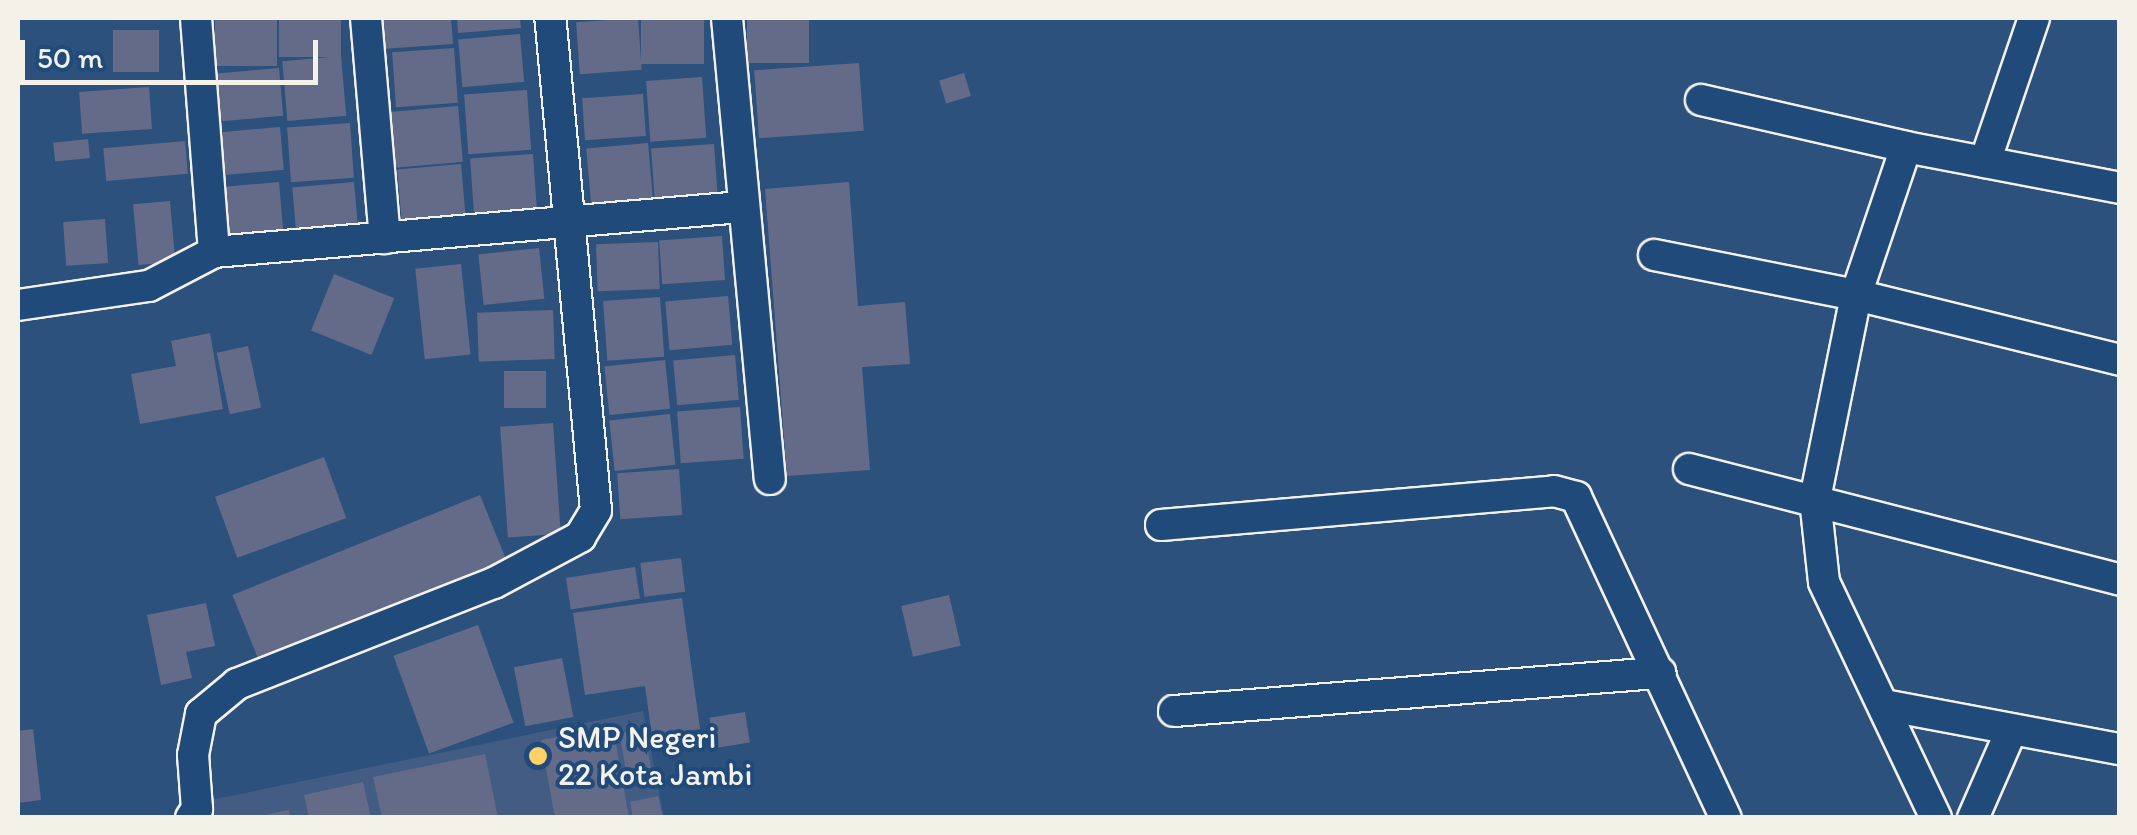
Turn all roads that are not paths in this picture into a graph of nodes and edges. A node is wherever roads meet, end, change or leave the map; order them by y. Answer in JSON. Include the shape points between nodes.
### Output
{"nodes":[{"id":1,"x":196,"y":18,"type":"edge"},
{"id":2,"x":366,"y":18,"type":"edge"},
{"id":3,"x":550,"y":18,"type":"edge"},
{"id":4,"x":726,"y":18,"type":"edge"},
{"id":5,"x":2034,"y":18,"type":"edge"},
{"id":6,"x":1702,"y":100,"type":"dead end"},
{"id":7,"x":1906,"y":147,"type":"junction"},
{"id":8,"x":1985,"y":162,"type":"junction"},
{"id":9,"x":2120,"y":188,"type":"edge"},
{"id":10,"x":742,"y":207,"type":"junction"},
{"id":11,"x":568,"y":223,"type":"junction"},
{"id":12,"x":385,"y":238,"type":"junction"},
{"id":13,"x":214,"y":252,"type":"junction"},
{"id":14,"x":1654,"y":256,"type":"dead end"},
{"id":15,"x":1856,"y":295,"type":"junction"},
{"id":16,"x":18,"y":304,"type":"edge"},
{"id":17,"x":2120,"y":360,"type":"edge"},
{"id":18,"x":1689,"y":469,"type":"dead end"},
{"id":19,"x":770,"y":479,"type":"dead end"},
{"id":20,"x":1815,"y":499,"type":"junction"},
{"id":21,"x":1161,"y":525,"type":"dead end"},
{"id":22,"x":2120,"y":580,"type":"edge"},
{"id":23,"x":1661,"y":673,"type":"junction"},
{"id":24,"x":1884,"y":705,"type":"junction"},
{"id":25,"x":1174,"y":710,"type":"dead end"},
{"id":26,"x":2011,"y":731,"type":"junction"},
{"id":27,"x":2111,"y":750,"type":"edge"},
{"id":28,"x":191,"y":818,"type":"edge"},
{"id":29,"x":1726,"y":818,"type":"edge"},
{"id":30,"x":1936,"y":818,"type":"edge"},
{"id":31,"x":1973,"y":818,"type":"edge"}],
"edges":[{"from":1,"to":13,"type":"street"},
{"from":2,"to":12,"type":"street"},
{"from":3,"to":11,"type":"street"},
{"from":4,"to":10,"type":"street"},
{"from":5,"to":8,"type":"street"},
{"from":6,"to":7,"type":"street"},
{"from":7,"to":8,"type":"street"},
{"from":7,"to":15,"type":"street"},
{"from":8,"to":9,"type":"street"},
{"from":10,"to":11,"type":"street"},
{"from":10,"to":19,"type":"street"},
{"from":11,"to":12,"type":"street"},
{"from":11,"to":28,"type":"street","via":[[597,463],[596,510],[580,538],[494,584],[237,684],[202,714],[192,755],[197,809]]},
{"from":12,"to":13,"type":"street"},
{"from":13,"to":16,"type":"street","via":[[149,286]]},
{"from":14,"to":15,"type":"street"},
{"from":15,"to":17,"type":"street"},
{"from":15,"to":20,"type":"street"},
{"from":18,"to":20,"type":"street"},
{"from":20,"to":22,"type":"street"},
{"from":20,"to":24,"type":"street","via":[[1824,582]]},
{"from":21,"to":23,"type":"street","via":[[1554,491],[1576,497]]},
{"from":23,"to":25,"type":"street"},
{"from":23,"to":29,"type":"street"},
{"from":24,"to":26,"type":"street"},
{"from":24,"to":30,"type":"street"},
{"from":26,"to":27,"type":"street"},
{"from":26,"to":31,"type":"street"}]}
